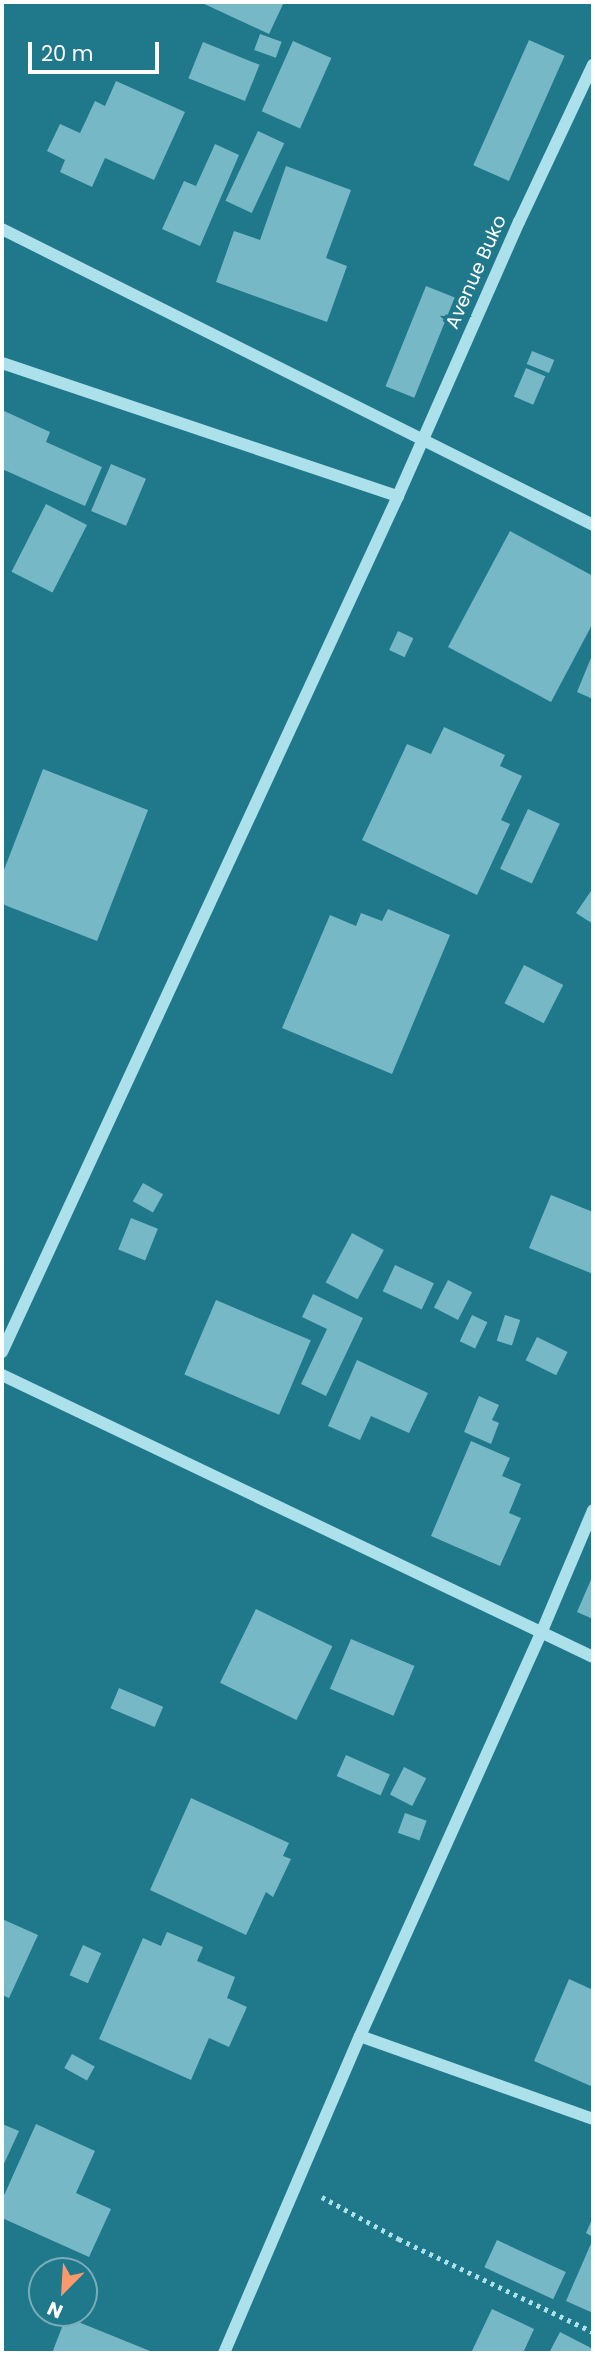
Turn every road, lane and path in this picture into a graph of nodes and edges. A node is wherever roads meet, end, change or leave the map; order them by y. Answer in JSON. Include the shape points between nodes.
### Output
{"nodes":[{"id":1,"x":593,"y":65,"type":"edge"},
{"id":2,"x":2,"y":229,"type":"edge"},
{"id":3,"x":2,"y":363,"type":"edge"},
{"id":4,"x":423,"y":441,"type":"junction"},
{"id":5,"x":398,"y":496,"type":"junction"},
{"id":6,"x":593,"y":525,"type":"edge"},
{"id":7,"x":2,"y":1352,"type":"edge"},
{"id":8,"x":2,"y":1375,"type":"edge"},
{"id":9,"x":593,"y":1510,"type":"edge"},
{"id":10,"x":542,"y":1631,"type":"junction"},
{"id":11,"x":593,"y":1657,"type":"edge"},
{"id":12,"x":360,"y":2036,"type":"junction"},
{"id":13,"x":593,"y":2119,"type":"edge"},
{"id":14,"x":296,"y":2183,"type":"junction"},
{"id":15,"x":593,"y":2332,"type":"edge"},
{"id":16,"x":224,"y":2353,"type":"edge"}],
"edges":[{"from":1,"to":4,"type":"street","name":"Avenue Buko"},
{"from":2,"to":4,"type":"street"},
{"from":3,"to":5,"type":"street"},
{"from":4,"to":5,"type":"street","name":"Avenue Buko"},
{"from":4,"to":6,"type":"street"},
{"from":5,"to":7,"type":"street","name":"Avenue Buko"},
{"from":8,"to":10,"type":"street"},
{"from":9,"to":10,"type":"street"},
{"from":10,"to":11,"type":"street"},
{"from":10,"to":12,"type":"street"},
{"from":12,"to":13,"type":"street"},
{"from":12,"to":14,"type":"street"},
{"from":14,"to":15,"type":"path","via":[[399,2239]]},
{"from":14,"to":16,"type":"street"}]}
